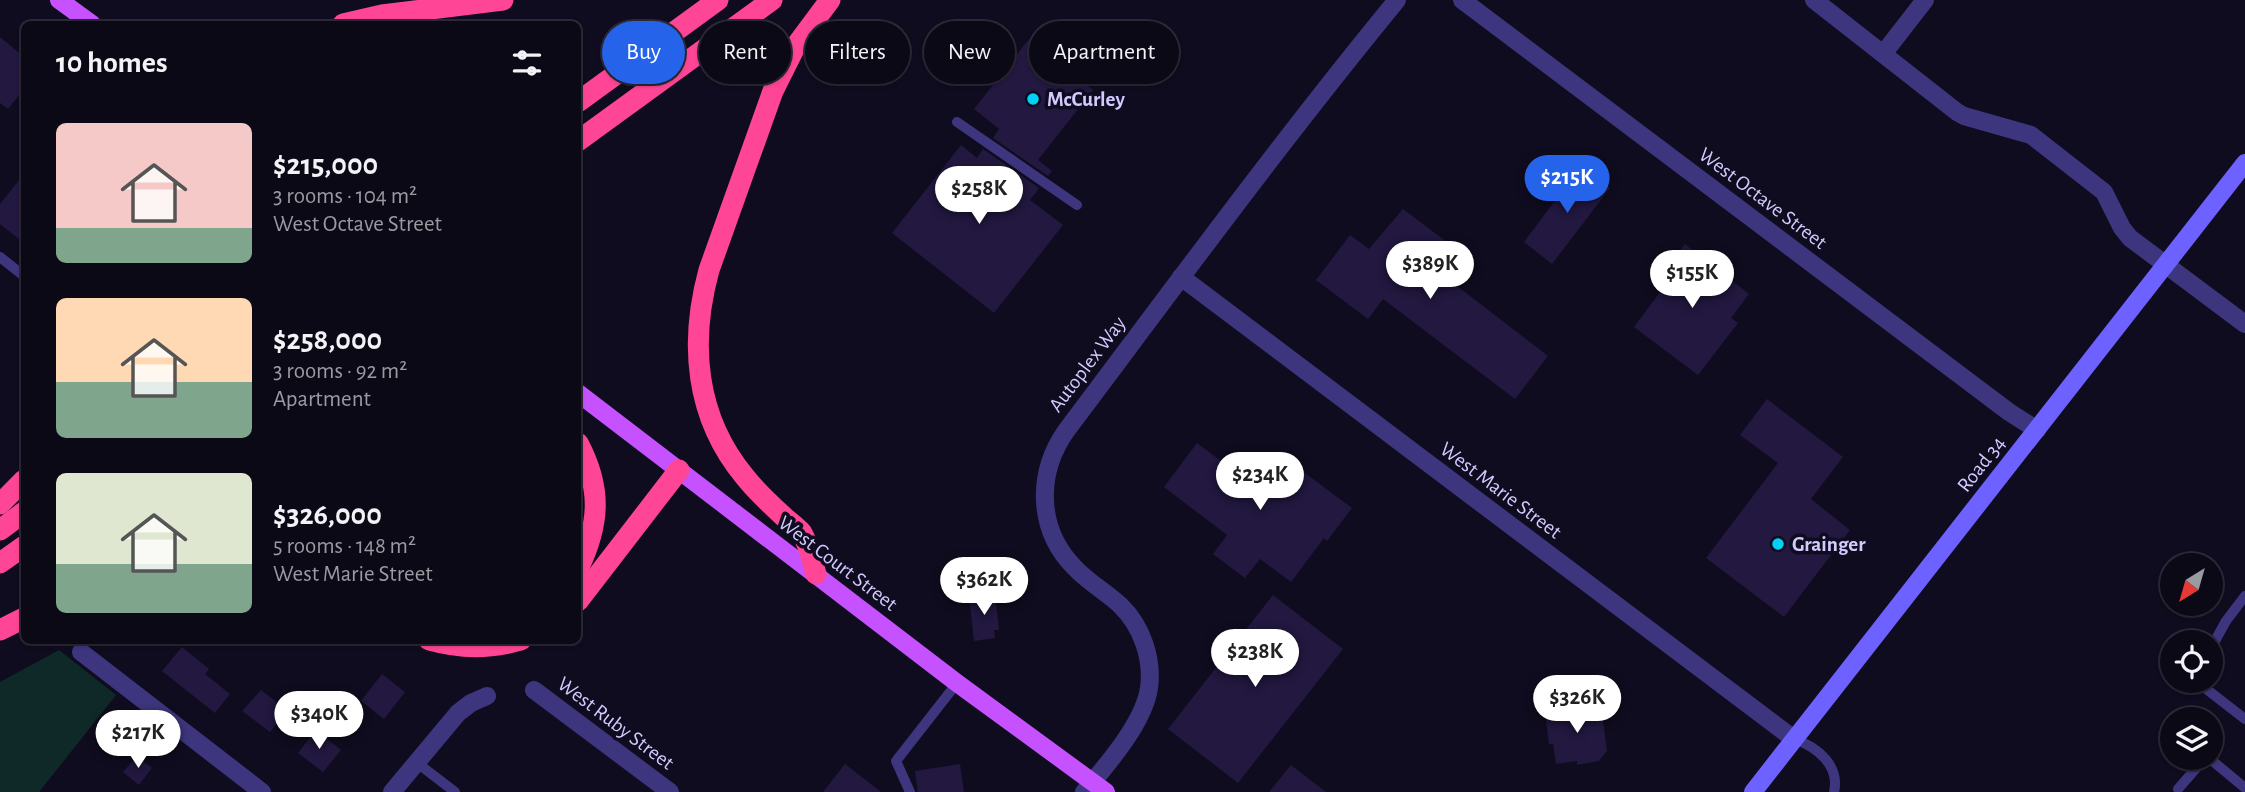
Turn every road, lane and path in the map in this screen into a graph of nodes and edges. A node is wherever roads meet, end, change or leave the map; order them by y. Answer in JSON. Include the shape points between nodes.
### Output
{"nodes":[{"id":1,"x":59,"y":0,"type":"edge"},
{"id":2,"x":503,"y":0,"type":"edge"},
{"id":3,"x":718,"y":0,"type":"edge"},
{"id":4,"x":772,"y":0,"type":"edge"},
{"id":5,"x":830,"y":0,"type":"edge"},
{"id":6,"x":1397,"y":0,"type":"edge"},
{"id":7,"x":1462,"y":0,"type":"edge"},
{"id":8,"x":1814,"y":0,"type":"edge"},
{"id":9,"x":1925,"y":0,"type":"edge"},
{"id":10,"x":88,"y":21,"type":"edge"},
{"id":11,"x":356,"y":21,"type":"edge"},
{"id":12,"x":1883,"y":54,"type":"junction"},
{"id":13,"x":581,"y":100,"type":"edge"},
{"id":14,"x":957,"y":122,"type":"dead end"},
{"id":15,"x":581,"y":139,"type":"edge"},
{"id":16,"x":2245,"y":163,"type":"edge"},
{"id":17,"x":1077,"y":205,"type":"dead end"},
{"id":18,"x":0,"y":257,"type":"edge"},
{"id":19,"x":2166,"y":265,"type":"junction"},
{"id":20,"x":21,"y":274,"type":"edge"},
{"id":21,"x":1181,"y":277,"type":"junction"},
{"id":22,"x":2245,"y":324,"type":"edge"},
{"id":23,"x":581,"y":395,"type":"edge"},
{"id":24,"x":2037,"y":430,"type":"junction"},
{"id":25,"x":581,"y":449,"type":"edge"},
{"id":26,"x":678,"y":470,"type":"junction"},
{"id":27,"x":21,"y":483,"type":"edge"},
{"id":28,"x":0,"y":504,"type":"edge"},
{"id":29,"x":21,"y":514,"type":"edge"},
{"id":30,"x":0,"y":530,"type":"edge"},
{"id":31,"x":21,"y":548,"type":"edge"},
{"id":32,"x":581,"y":561,"type":"edge"},
{"id":33,"x":0,"y":563,"type":"edge"},
{"id":34,"x":816,"y":574,"type":"junction"},
{"id":35,"x":2245,"y":596,"type":"edge"},
{"id":36,"x":581,"y":597,"type":"edge"},
{"id":37,"x":21,"y":620,"type":"edge"},
{"id":38,"x":0,"y":630,"type":"edge"},
{"id":39,"x":2221,"y":630,"type":"edge"},
{"id":40,"x":444,"y":644,"type":"edge"},
{"id":41,"x":501,"y":644,"type":"edge"},
{"id":42,"x":81,"y":652,"type":"dead end"},
{"id":43,"x":957,"y":683,"type":"junction"},
{"id":44,"x":534,"y":690,"type":"dead end"},
{"id":45,"x":2211,"y":693,"type":"edge"},
{"id":46,"x":487,"y":696,"type":"dead end"},
{"id":47,"x":2245,"y":719,"type":"edge"},
{"id":48,"x":1794,"y":739,"type":"junction"},
{"id":49,"x":416,"y":762,"type":"junction"},
{"id":50,"x":2196,"y":770,"type":"edge"},
{"id":51,"x":2222,"y":770,"type":"edge"},
{"id":52,"x":2245,"y":788,"type":"edge"},
{"id":53,"x":1094,"y":789,"type":"edge"},
{"id":54,"x":2178,"y":789,"type":"dead end"},
{"id":55,"x":262,"y":792,"type":"edge"},
{"id":56,"x":392,"y":792,"type":"edge"},
{"id":57,"x":455,"y":792,"type":"edge"},
{"id":58,"x":670,"y":792,"type":"edge"},
{"id":59,"x":910,"y":792,"type":"edge"},
{"id":60,"x":1753,"y":792,"type":"edge"},
{"id":61,"x":1834,"y":792,"type":"edge"}],
"edges":[{"from":1,"to":10,"type":"main road"},
{"from":2,"to":11,"type":"highway"},
{"from":3,"to":13,"type":"highway"},
{"from":4,"to":15,"type":"highway"},
{"from":5,"to":34,"type":"highway","via":[[783,69],[763,114],[709,270],[698,345],[702,391],[719,437],[745,477],[802,533]]},
{"from":6,"to":21,"type":"street","name":"Autoplex Way"},
{"from":7,"to":24,"type":"street","name":"West Octave Street"},
{"from":8,"to":12,"type":"street"},
{"from":9,"to":12,"type":"street"},
{"from":12,"to":19,"type":"street","via":[[1964,116],[2031,135],[2097,185],[2126,233]]},
{"from":14,"to":17,"type":"lane"},
{"from":16,"to":19,"type":"street","name":"Road 34"},
{"from":18,"to":20,"type":"lane"},
{"from":19,"to":22,"type":"street"},
{"from":19,"to":24,"type":"street","name":"Road 34"},
{"from":21,"to":48,"type":"street","name":"West Marie Street"},
{"from":21,"to":53,"type":"street","name":"Autoplex Way","via":[[1059,441],[1046,476],[1044,499],[1055,541],[1074,568],[1132,618],[1147,654],[1145,702]]},
{"from":23,"to":26,"type":"main road","name":"West Court Street"},
{"from":24,"to":48,"type":"street","name":"Road 34"},
{"from":25,"to":32,"type":"highway","via":[[594,481],[596,506],[594,527]]},
{"from":26,"to":34,"type":"main road","name":"West Court Street"},
{"from":26,"to":36,"type":"highway"},
{"from":27,"to":28,"type":"highway"},
{"from":29,"to":30,"type":"highway"},
{"from":31,"to":33,"type":"highway"},
{"from":34,"to":43,"type":"main road","name":"West Court Street"},
{"from":35,"to":39,"type":"lane"},
{"from":37,"to":38,"type":"highway"},
{"from":40,"to":41,"type":"highway","via":[[460,648]]},
{"from":42,"to":55,"type":"street"},
{"from":43,"to":53,"type":"main road","name":"West Court Street"},
{"from":43,"to":59,"type":"lane","via":[[896,761]]},
{"from":44,"to":58,"type":"street","name":"West Ruby Street"},
{"from":45,"to":47,"type":"lane"},
{"from":46,"to":49,"type":"street","via":[[458,713]]},
{"from":48,"to":60,"type":"street","name":"Road 34"},
{"from":48,"to":61,"type":"lane","via":[[1831,766],[1837,779]]},
{"from":49,"to":56,"type":"street"},
{"from":49,"to":57,"type":"lane"},
{"from":50,"to":54,"type":"lane"},
{"from":51,"to":52,"type":"lane"}]}
